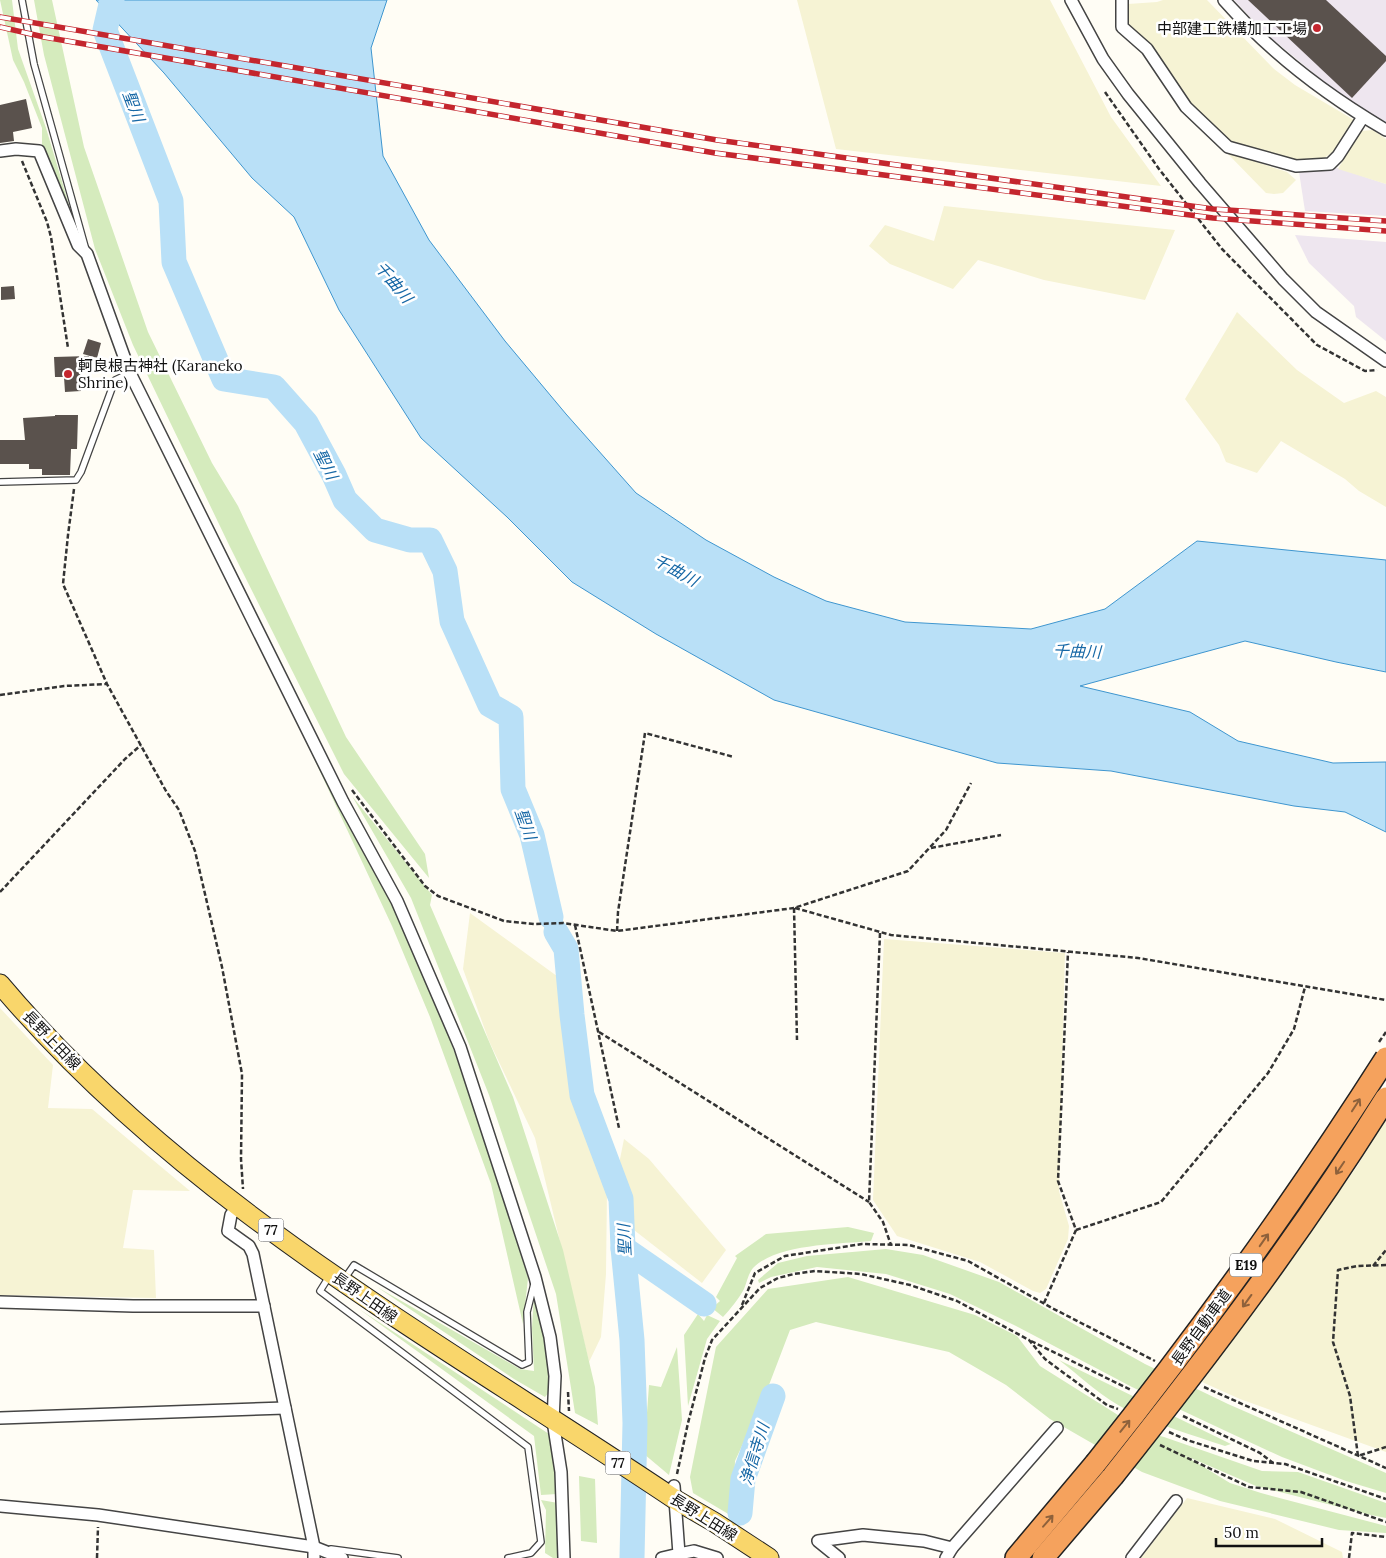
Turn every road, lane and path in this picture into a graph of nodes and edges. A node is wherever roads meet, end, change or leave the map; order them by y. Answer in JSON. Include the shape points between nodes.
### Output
{"nodes":[{"id":1,"x":22,"y":0,"type":"edge"},
{"id":2,"x":1071,"y":0,"type":"edge"},
{"id":3,"x":1122,"y":0,"type":"edge"},
{"id":4,"x":1224,"y":0,"type":"edge"},
{"id":5,"x":1104,"y":92,"type":"dead end"},
{"id":6,"x":1363,"y":117,"type":"junction"},
{"id":7,"x":1386,"y":130,"type":"edge"},
{"id":8,"x":16,"y":149,"type":"junction"},
{"id":9,"x":0,"y":151,"type":"edge"},
{"id":10,"x":87,"y":254,"type":"junction"},
{"id":11,"x":68,"y":348,"type":"dead end"},
{"id":12,"x":1382,"y":365,"type":"edge"},
{"id":13,"x":130,"y":373,"type":"junction"},
{"id":14,"x":76,"y":480,"type":"junction"},
{"id":15,"x":0,"y":482,"type":"edge"},
{"id":16,"x":107,"y":684,"type":"junction"},
{"id":17,"x":0,"y":695,"type":"edge"},
{"id":18,"x":141,"y":745,"type":"junction"},
{"id":19,"x":734,"y":757,"type":"dead end"},
{"id":20,"x":971,"y":783,"type":"dead end"},
{"id":21,"x":335,"y":785,"type":"junction"},
{"id":22,"x":1001,"y":835,"type":"dead end"},
{"id":23,"x":929,"y":848,"type":"junction"},
{"id":24,"x":0,"y":892,"type":"edge"},
{"id":25,"x":794,"y":908,"type":"junction"},
{"id":26,"x":575,"y":925,"type":"junction"},
{"id":27,"x":617,"y":932,"type":"junction"},
{"id":28,"x":880,"y":933,"type":"junction"},
{"id":29,"x":1068,"y":952,"type":"junction"},
{"id":30,"x":0,"y":984,"type":"edge"},
{"id":31,"x":1305,"y":987,"type":"junction"},
{"id":32,"x":1386,"y":1000,"type":"edge"},
{"id":33,"x":599,"y":1032,"type":"junction"},
{"id":34,"x":797,"y":1040,"type":"dead end"},
{"id":35,"x":1386,"y":1058,"type":"edge"},
{"id":36,"x":1386,"y":1098,"type":"edge"},
{"id":37,"x":619,"y":1128,"type":"dead end"},
{"id":38,"x":869,"y":1202,"type":"junction"},
{"id":39,"x":238,"y":1205,"type":"junction"},
{"id":40,"x":1076,"y":1230,"type":"junction"},
{"id":41,"x":891,"y":1244,"type":"junction"},
{"id":42,"x":1386,"y":1250,"type":"edge"},
{"id":43,"x":1386,"y":1265,"type":"edge"},
{"id":44,"x":1373,"y":1266,"type":"junction"},
{"id":45,"x":535,"y":1277,"type":"junction"},
{"id":46,"x":337,"y":1278,"type":"junction"},
{"id":47,"x":0,"y":1302,"type":"edge"},
{"id":48,"x":1044,"y":1303,"type":"junction"},
{"id":49,"x":264,"y":1306,"type":"junction"},
{"id":50,"x":740,"y":1309,"type":"junction"},
{"id":51,"x":1161,"y":1364,"type":"dead end"},
{"id":52,"x":1202,"y":1386,"type":"dead end"},
{"id":53,"x":285,"y":1408,"type":"junction"},
{"id":54,"x":1125,"y":1413,"type":"dead end"},
{"id":55,"x":0,"y":1418,"type":"edge"},
{"id":56,"x":554,"y":1421,"type":"junction"},
{"id":57,"x":1057,"y":1428,"type":"dead end"},
{"id":58,"x":1161,"y":1428,"type":"dead end"},
{"id":59,"x":1160,"y":1445,"type":"dead end"},
{"id":60,"x":1386,"y":1447,"type":"edge"},
{"id":61,"x":1358,"y":1456,"type":"junction"},
{"id":62,"x":1386,"y":1468,"type":"edge"},
{"id":63,"x":671,"y":1492,"type":"junction"},
{"id":64,"x":1386,"y":1499,"type":"edge"},
{"id":65,"x":1176,"y":1501,"type":"dead end"},
{"id":66,"x":0,"y":1506,"type":"edge"},
{"id":67,"x":98,"y":1515,"type":"junction"},
{"id":68,"x":1386,"y":1522,"type":"edge"},
{"id":69,"x":1386,"y":1537,"type":"edge"},
{"id":70,"x":314,"y":1553,"type":"edge"},
{"id":71,"x":949,"y":1553,"type":"edge"},
{"id":72,"x":678,"y":1554,"type":"junction"},
{"id":73,"x":97,"y":1558,"type":"edge"},
{"id":74,"x":342,"y":1558,"type":"edge"},
{"id":75,"x":398,"y":1558,"type":"edge"},
{"id":76,"x":508,"y":1558,"type":"edge"},
{"id":77,"x":564,"y":1558,"type":"edge"},
{"id":78,"x":664,"y":1558,"type":"edge"},
{"id":79,"x":717,"y":1558,"type":"edge"},
{"id":80,"x":769,"y":1558,"type":"edge"},
{"id":81,"x":839,"y":1558,"type":"edge"},
{"id":82,"x":1016,"y":1558,"type":"edge"},
{"id":83,"x":1044,"y":1558,"type":"edge"},
{"id":84,"x":1132,"y":1558,"type":"edge"},
{"id":85,"x":1349,"y":1558,"type":"edge"}],
"edges":[{"from":1,"to":10,"type":"lane","via":[[34,64]]},
{"from":2,"to":12,"type":"street","via":[[1103,59],[1200,183],[1316,312]]},
{"from":3,"to":6,"type":"street","via":[[1122,27],[1147,49],[1186,107],[1228,147],[1296,166],[1330,164]]},
{"from":4,"to":6,"type":"street","via":[[1289,64]]},
{"from":5,"to":12,"type":"path","via":[[1222,249],[1317,345],[1365,371]]},
{"from":6,"to":7,"type":"street"},
{"from":8,"to":9,"type":"street"},
{"from":8,"to":10,"type":"street","via":[[39,151],[78,245]]},
{"from":8,"to":11,"type":"path","via":[[47,222]]},
{"from":10,"to":13,"type":"street"},
{"from":13,"to":14,"type":"lane","via":[[115,380]]},
{"from":13,"to":21,"type":"street"},
{"from":14,"to":15,"type":"lane"},
{"from":14,"to":16,"type":"path","via":[[63,584]]},
{"from":16,"to":17,"type":"path"},
{"from":16,"to":18,"type":"path"},
{"from":18,"to":24,"type":"path"},
{"from":18,"to":39,"type":"path","via":[[179,810],[195,851],[222,967],[242,1074],[244,1192]]},
{"from":19,"to":27,"type":"path","via":[[645,733]]},
{"from":20,"to":23,"type":"path","via":[[946,830]]},
{"from":21,"to":26,"type":"path","via":[[341,780],[347,783],[425,886],[438,896],[504,921]]},
{"from":21,"to":45,"type":"street","via":[[397,901],[460,1047]]},
{"from":22,"to":23,"type":"path"},
{"from":23,"to":25,"type":"path","via":[[908,871]]},
{"from":25,"to":27,"type":"path"},
{"from":25,"to":28,"type":"path"},
{"from":25,"to":34,"type":"path"},
{"from":26,"to":27,"type":"path"},
{"from":26,"to":33,"type":"path"},
{"from":28,"to":29,"type":"path"},
{"from":28,"to":38,"type":"path"},
{"from":29,"to":31,"type":"path","via":[[1138,958]]},
{"from":29,"to":40,"type":"path","via":[[1058,1181]]},
{"from":30,"to":39,"type":"main road","name":"長野上田線","number":"77","via":[[36,1025],[120,1108],[186,1166]]},
{"from":31,"to":32,"type":"path"},
{"from":31,"to":40,"type":"path","via":[[1294,1029],[1268,1073],[1160,1202]]},
{"from":33,"to":37,"type":"path"},
{"from":33,"to":38,"type":"path"},
{"from":82,"to":35,"type":"highway","name":"長野自動車道","number":"E19","one_way":true,"bridge":true,"via":[[1157,1386],[1259,1247]]},
{"from":36,"to":83,"type":"highway","name":"長野自動車道","number":"E19","one_way":true,"bridge":true,"via":[[1261,1282],[1173,1400]]},
{"from":38,"to":41,"type":"path","via":[[883,1222]]},
{"from":39,"to":46,"type":"main road","name":"長野上田線","number":"77"},
{"from":39,"to":49,"type":"street","via":[[231,1215],[228,1231],[249,1246],[253,1254]]},
{"from":40,"to":48,"type":"path"},
{"from":41,"to":48,"type":"path","via":[[909,1245],[968,1261]]},
{"from":41,"to":50,"type":"path","via":[[862,1244],[785,1256],[755,1273]]},
{"from":42,"to":44,"type":"path"},
{"from":43,"to":44,"type":"path"},
{"from":44,"to":61,"type":"path","via":[[1338,1270],[1333,1342],[1350,1396]]},
{"from":45,"to":46,"type":"lane","via":[[528,1312],[529,1362],[522,1365],[354,1265]]},
{"from":45,"to":56,"type":"street","via":[[553,1357]]},
{"from":46,"to":56,"type":"main road","name":"長野上田線","number":"77"},
{"from":46,"to":76,"type":"lane","via":[[320,1291],[528,1447],[540,1542],[531,1553]]},
{"from":47,"to":49,"type":"street"},
{"from":48,"to":51,"type":"path"},
{"from":49,"to":53,"type":"street"},
{"from":50,"to":54,"type":"path","via":[[760,1288],[778,1278],[815,1271],[862,1274],[910,1285],[957,1301],[1029,1340],[1045,1359],[1107,1405]]},
{"from":50,"to":63,"type":"path","via":[[712,1340],[705,1358]]},
{"from":52,"to":61,"type":"path"},
{"from":53,"to":55,"type":"street"},
{"from":53,"to":70,"type":"street"},
{"from":56,"to":63,"type":"main road","name":"長野上田線","number":"77"},
{"from":56,"to":77,"type":"street","via":[[561,1472]]},
{"from":57,"to":71,"type":"street"},
{"from":58,"to":64,"type":"path","via":[[1253,1462],[1285,1464]]},
{"from":59,"to":68,"type":"path","via":[[1249,1487],[1301,1492]]},
{"from":60,"to":61,"type":"path"},
{"from":61,"to":62,"type":"path"},
{"from":63,"to":72,"type":"street"},
{"from":63,"to":80,"type":"main road","name":"長野上田線","number":"77"},
{"from":65,"to":84,"type":"street"},
{"from":66,"to":67,"type":"street"},
{"from":67,"to":70,"type":"street"},
{"from":67,"to":73,"type":"path"},
{"from":69,"to":85,"type":"path","via":[[1352,1533]]},
{"from":70,"to":74,"type":"street"},
{"from":70,"to":75,"type":"lane"},
{"from":71,"to":81,"type":"street","via":[[924,1541],[862,1535],[818,1541]]},
{"from":72,"to":78,"type":"street"},
{"from":72,"to":79,"type":"street","via":[[694,1551]]}]}
